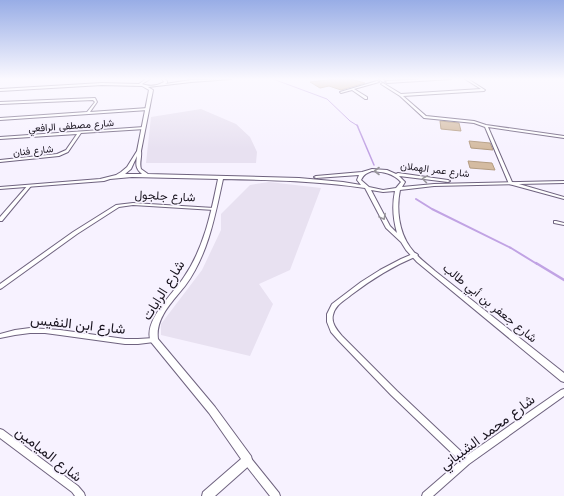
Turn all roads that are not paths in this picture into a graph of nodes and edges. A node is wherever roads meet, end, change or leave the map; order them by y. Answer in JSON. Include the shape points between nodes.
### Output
{"nodes":[{"id":1,"x":27,"y":102,"type":"edge"},
{"id":2,"x":96,"y":102,"type":"edge"},
{"id":3,"x":149,"y":102,"type":"edge"},
{"id":4,"x":408,"y":102,"type":"edge"},
{"id":5,"x":0,"y":103,"type":"edge"},
{"id":6,"x":148,"y":109,"type":"junction"},
{"id":7,"x":88,"y":113,"type":"junction"},
{"id":8,"x":0,"y":119,"type":"edge"},
{"id":9,"x":486,"y":126,"type":"junction"},
{"id":10,"x":144,"y":128,"type":"junction"},
{"id":11,"x":80,"y":132,"type":"junction"},
{"id":12,"x":564,"y":137,"type":"edge"},
{"id":13,"x":0,"y":138,"type":"edge"},
{"id":14,"x":139,"y":151,"type":"junction"},
{"id":15,"x":0,"y":161,"type":"edge"},
{"id":16,"x":391,"y":172,"type":"junction"},
{"id":17,"x":362,"y":173,"type":"junction"},
{"id":18,"x":149,"y":175,"type":"junction"},
{"id":19,"x":114,"y":177,"type":"junction"},
{"id":20,"x":186,"y":177,"type":"junction"},
{"id":21,"x":221,"y":177,"type":"junction"},
{"id":22,"x":281,"y":178,"type":"junction"},
{"id":23,"x":101,"y":180,"type":"junction"},
{"id":24,"x":564,"y":182,"type":"edge"},
{"id":25,"x":478,"y":183,"type":"junction"},
{"id":26,"x":510,"y":183,"type":"junction"},
{"id":27,"x":29,"y":186,"type":"junction"},
{"id":28,"x":367,"y":187,"type":"junction"},
{"id":29,"x":0,"y":188,"type":"edge"},
{"id":30,"x":398,"y":189,"type":"junction"},
{"id":31,"x":564,"y":198,"type":"edge"},
{"id":32,"x":214,"y":209,"type":"junction"},
{"id":33,"x":0,"y":220,"type":"edge"},
{"id":34,"x":556,"y":222,"type":"dead end"},
{"id":35,"x":564,"y":224,"type":"edge"},
{"id":36,"x":404,"y":242,"type":"junction"},
{"id":37,"x":415,"y":255,"type":"junction"},
{"id":38,"x":0,"y":287,"type":"edge"},
{"id":39,"x":0,"y":336,"type":"edge"},
{"id":40,"x":154,"y":340,"type":"junction"},
{"id":41,"x":564,"y":378,"type":"edge"},
{"id":42,"x":564,"y":392,"type":"edge"},
{"id":43,"x":0,"y":433,"type":"edge"},
{"id":44,"x":247,"y":460,"type":"junction"},
{"id":45,"x":466,"y":461,"type":"junction"},
{"id":46,"x":81,"y":496,"type":"edge"},
{"id":47,"x":207,"y":496,"type":"edge"},
{"id":48,"x":276,"y":496,"type":"edge"},
{"id":49,"x":426,"y":496,"type":"edge"}],
"edges":[{"from":1,"to":5,"type":"street"},
{"from":2,"to":7,"type":"street"},
{"from":3,"to":6,"type":"street"},
{"from":4,"to":9,"type":"street","via":[[425,117],[474,122]]},
{"from":6,"to":7,"type":"street"},
{"from":6,"to":10,"type":"street"},
{"from":7,"to":8,"type":"street"},
{"from":9,"to":12,"type":"street"},
{"from":9,"to":26,"type":"street"},
{"from":10,"to":11,"type":"street","name":"شارع مصطفى الرافعي"},
{"from":10,"to":14,"type":"street"},
{"from":11,"to":13,"type":"street","name":"شارع مصطفى الرافعي"},
{"from":11,"to":15,"type":"street","name":"شارع فنان","via":[[67,151],[58,155]]},
{"from":14,"to":18,"type":"street","via":[[138,168]]},
{"from":14,"to":19,"type":"street","via":[[130,168]]},
{"from":16,"to":17,"type":"street","name":"شارع عمر الهملان","one_way":true,"via":[[372,170]]},
{"from":25,"to":16,"type":"street","name":"شارع عمر الهملان","one_way":true,"via":[[431,180]]},
{"from":16,"to":30,"type":"street","name":"شارع جعفر بن أبي طالب","via":[[403,182]]},
{"from":17,"to":22,"type":"street","name":"شارع عمر الهملان"},
{"from":17,"to":28,"type":"street","name":"شارع جعفر بن أبي طالب","via":[[359,180]]},
{"from":18,"to":19,"type":"street"},
{"from":18,"to":20,"type":"street"},
{"from":19,"to":23,"type":"street"},
{"from":20,"to":21,"type":"street"},
{"from":20,"to":23,"type":"street"},
{"from":21,"to":22,"type":"street"},
{"from":21,"to":32,"type":"street","name":"شارع الرايات"},
{"from":22,"to":28,"type":"street","name":"شارع عمر الهملان"},
{"from":23,"to":27,"type":"street"},
{"from":24,"to":26,"type":"street","name":"شارع عمر الهملان"},
{"from":25,"to":26,"type":"street","name":"شارع عمر الهملان"},
{"from":25,"to":30,"type":"street","name":"شارع عمر الهملان"},
{"from":26,"to":31,"type":"street"},
{"from":27,"to":29,"type":"street"},
{"from":27,"to":33,"type":"street"},
{"from":28,"to":30,"type":"street","name":"شارع عمر الهملان","via":[[384,191]]},
{"from":28,"to":36,"type":"street","name":"شارع جعفر بن أبي طالب","one_way":true,"via":[[388,227]]},
{"from":30,"to":36,"type":"street","name":"شارع جعفر بن أبي طالب","via":[[396,212]]},
{"from":32,"to":38,"type":"street","name":"شارع جلجول","via":[[123,205],[114,208],[75,232]]},
{"from":32,"to":40,"type":"street","name":"شارع الرايات","via":[[200,254],[188,276],[155,322],[152,334]]},
{"from":34,"to":35,"type":"street"},
{"from":36,"to":37,"type":"street","name":"شارع جعفر بن أبي طالب"},
{"from":37,"to":41,"type":"street","name":"شارع جعفر بن أبي طالب"},
{"from":37,"to":45,"type":"street","via":[[372,275],[334,305],[328,320],[340,338]]},
{"from":39,"to":40,"type":"street","name":"شارع ابن النفيس","via":[[26,330],[44,330],[121,342]]},
{"from":40,"to":44,"type":"street","name":"شارع الرايات","via":[[212,410]]},
{"from":42,"to":45,"type":"street","name":"شارع محمد الشيباني"},
{"from":43,"to":46,"type":"street","name":"شارع الميامين"},
{"from":44,"to":47,"type":"street"},
{"from":44,"to":48,"type":"street"},
{"from":45,"to":49,"type":"street","name":"شارع محمد الشيباني"}]}
